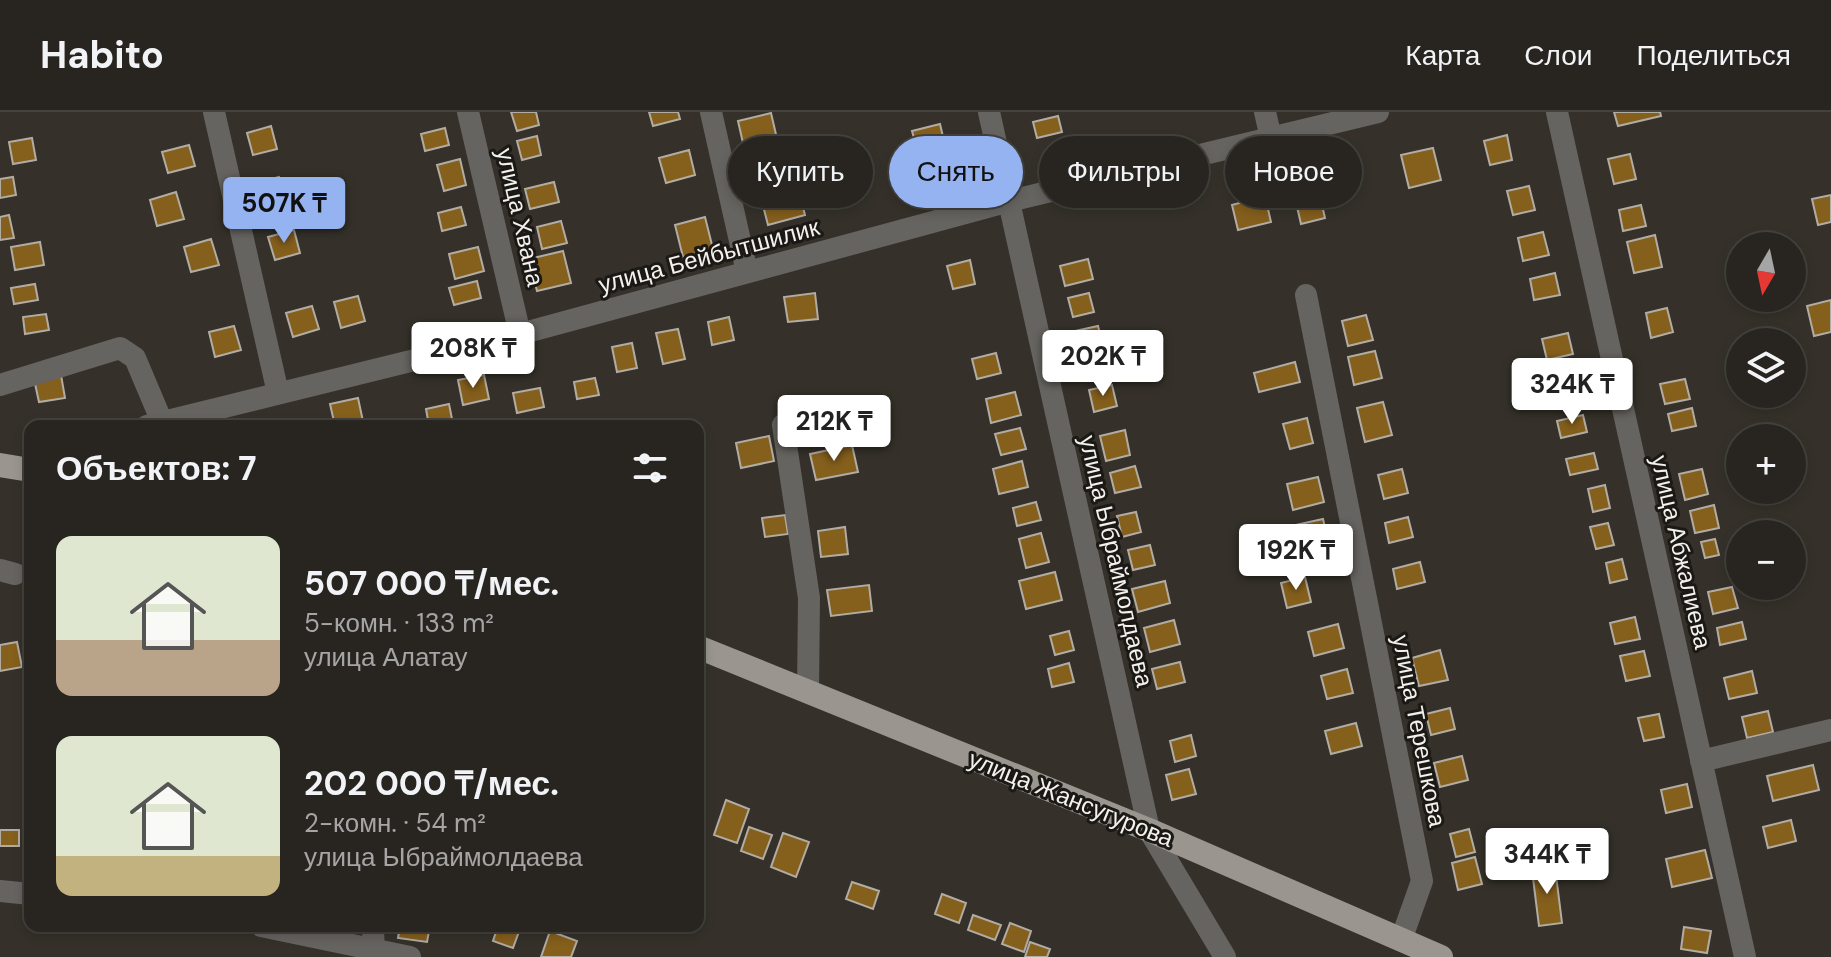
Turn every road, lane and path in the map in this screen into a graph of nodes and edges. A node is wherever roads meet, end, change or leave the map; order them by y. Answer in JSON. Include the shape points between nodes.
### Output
{"nodes":[{"id":1,"x":214,"y":112,"type":"edge"},
{"id":2,"x":468,"y":112,"type":"edge"},
{"id":3,"x":711,"y":112,"type":"edge"},
{"id":4,"x":989,"y":112,"type":"edge"},
{"id":5,"x":1265,"y":112,"type":"edge"},
{"id":6,"x":1378,"y":112,"type":"edge"},
{"id":7,"x":1557,"y":112,"type":"edge"},
{"id":8,"x":995,"y":136,"type":"edge"},
{"id":9,"x":1271,"y":136,"type":"edge"},
{"id":10,"x":1279,"y":136,"type":"edge"},
{"id":11,"x":1225,"y":149,"type":"edge"},
{"id":12,"x":1023,"y":198,"type":"edge"},
{"id":13,"x":984,"y":208,"type":"edge"},
{"id":14,"x":1012,"y":208,"type":"edge"},
{"id":15,"x":747,"y":272,"type":"junction"},
{"id":16,"x":1306,"y":295,"type":"dead end"},
{"id":17,"x":520,"y":334,"type":"junction"},
{"id":18,"x":0,"y":385,"type":"edge"},
{"id":19,"x":278,"y":393,"type":"junction"},
{"id":20,"x":153,"y":420,"type":"edge"},
{"id":21,"x":170,"y":420,"type":"edge"},
{"id":22,"x":783,"y":425,"type":"dead end"},
{"id":23,"x":24,"y":457,"type":"edge"},
{"id":24,"x":0,"y":464,"type":"edge"},
{"id":25,"x":24,"y":469,"type":"edge"},
{"id":26,"x":704,"y":649,"type":"edge"},
{"id":27,"x":808,"y":692,"type":"junction"},
{"id":28,"x":1831,"y":730,"type":"edge"},
{"id":29,"x":1701,"y":761,"type":"junction"},
{"id":30,"x":1149,"y":830,"type":"junction"},
{"id":31,"x":0,"y":891,"type":"edge"},
{"id":32,"x":24,"y":893,"type":"edge"},
{"id":33,"x":285,"y":932,"type":"edge"},
{"id":34,"x":373,"y":932,"type":"edge"},
{"id":35,"x":1401,"y":940,"type":"junction"},
{"id":36,"x":374,"y":954,"type":"edge"},
{"id":37,"x":410,"y":957,"type":"edge"},
{"id":38,"x":1225,"y":957,"type":"edge"},
{"id":39,"x":1441,"y":957,"type":"edge"},
{"id":40,"x":1745,"y":957,"type":"edge"}],
"edges":[{"from":1,"to":19,"type":"street"},
{"from":2,"to":17,"type":"street","name":"улица Хвана"},
{"from":3,"to":15,"type":"street"},
{"from":4,"to":8,"type":"street","name":"улица Ыбраймолдаева"},
{"from":5,"to":9,"type":"street"},
{"from":6,"to":10,"type":"street","name":"улица Бейбытшилик"},
{"from":7,"to":29,"type":"street","name":"улица Абжалиева"},
{"from":11,"to":12,"type":"street","name":"улица Бейбытшилик"},
{"from":13,"to":15,"type":"street","name":"улица Бейбытшилик"},
{"from":14,"to":30,"type":"street","name":"улица Ыбраймолдаева"},
{"from":15,"to":17,"type":"street","name":"улица Бейбытшилик"},
{"from":16,"to":35,"type":"street","name":"улица Терешкова","via":[[1422,881]]},
{"from":17,"to":19,"type":"street","name":"улица Бейбытшилик"},
{"from":18,"to":20,"type":"street","via":[[120,348],[135,358]]},
{"from":19,"to":21,"type":"street","name":"улица Бейбытшилик"},
{"from":22,"to":27,"type":"street","via":[[809,598]]},
{"from":23,"to":24,"type":"street"},
{"from":24,"to":25,"type":"main road"},
{"from":26,"to":27,"type":"main road","name":"улица Жансугурова"},
{"from":27,"to":30,"type":"main road","name":"улица Жансугурова"},
{"from":28,"to":29,"type":"street"},
{"from":29,"to":40,"type":"street","name":"улица Абжалиева"},
{"from":30,"to":35,"type":"main road","name":"улица Жансугурова"},
{"from":30,"to":38,"type":"street","name":"улица Ыбраймолдаева"},
{"from":31,"to":32,"type":"street"},
{"from":33,"to":36,"type":"street"},
{"from":34,"to":36,"type":"street"},
{"from":35,"to":39,"type":"main road","name":"улица Жансугурова"},
{"from":36,"to":37,"type":"street"}]}
